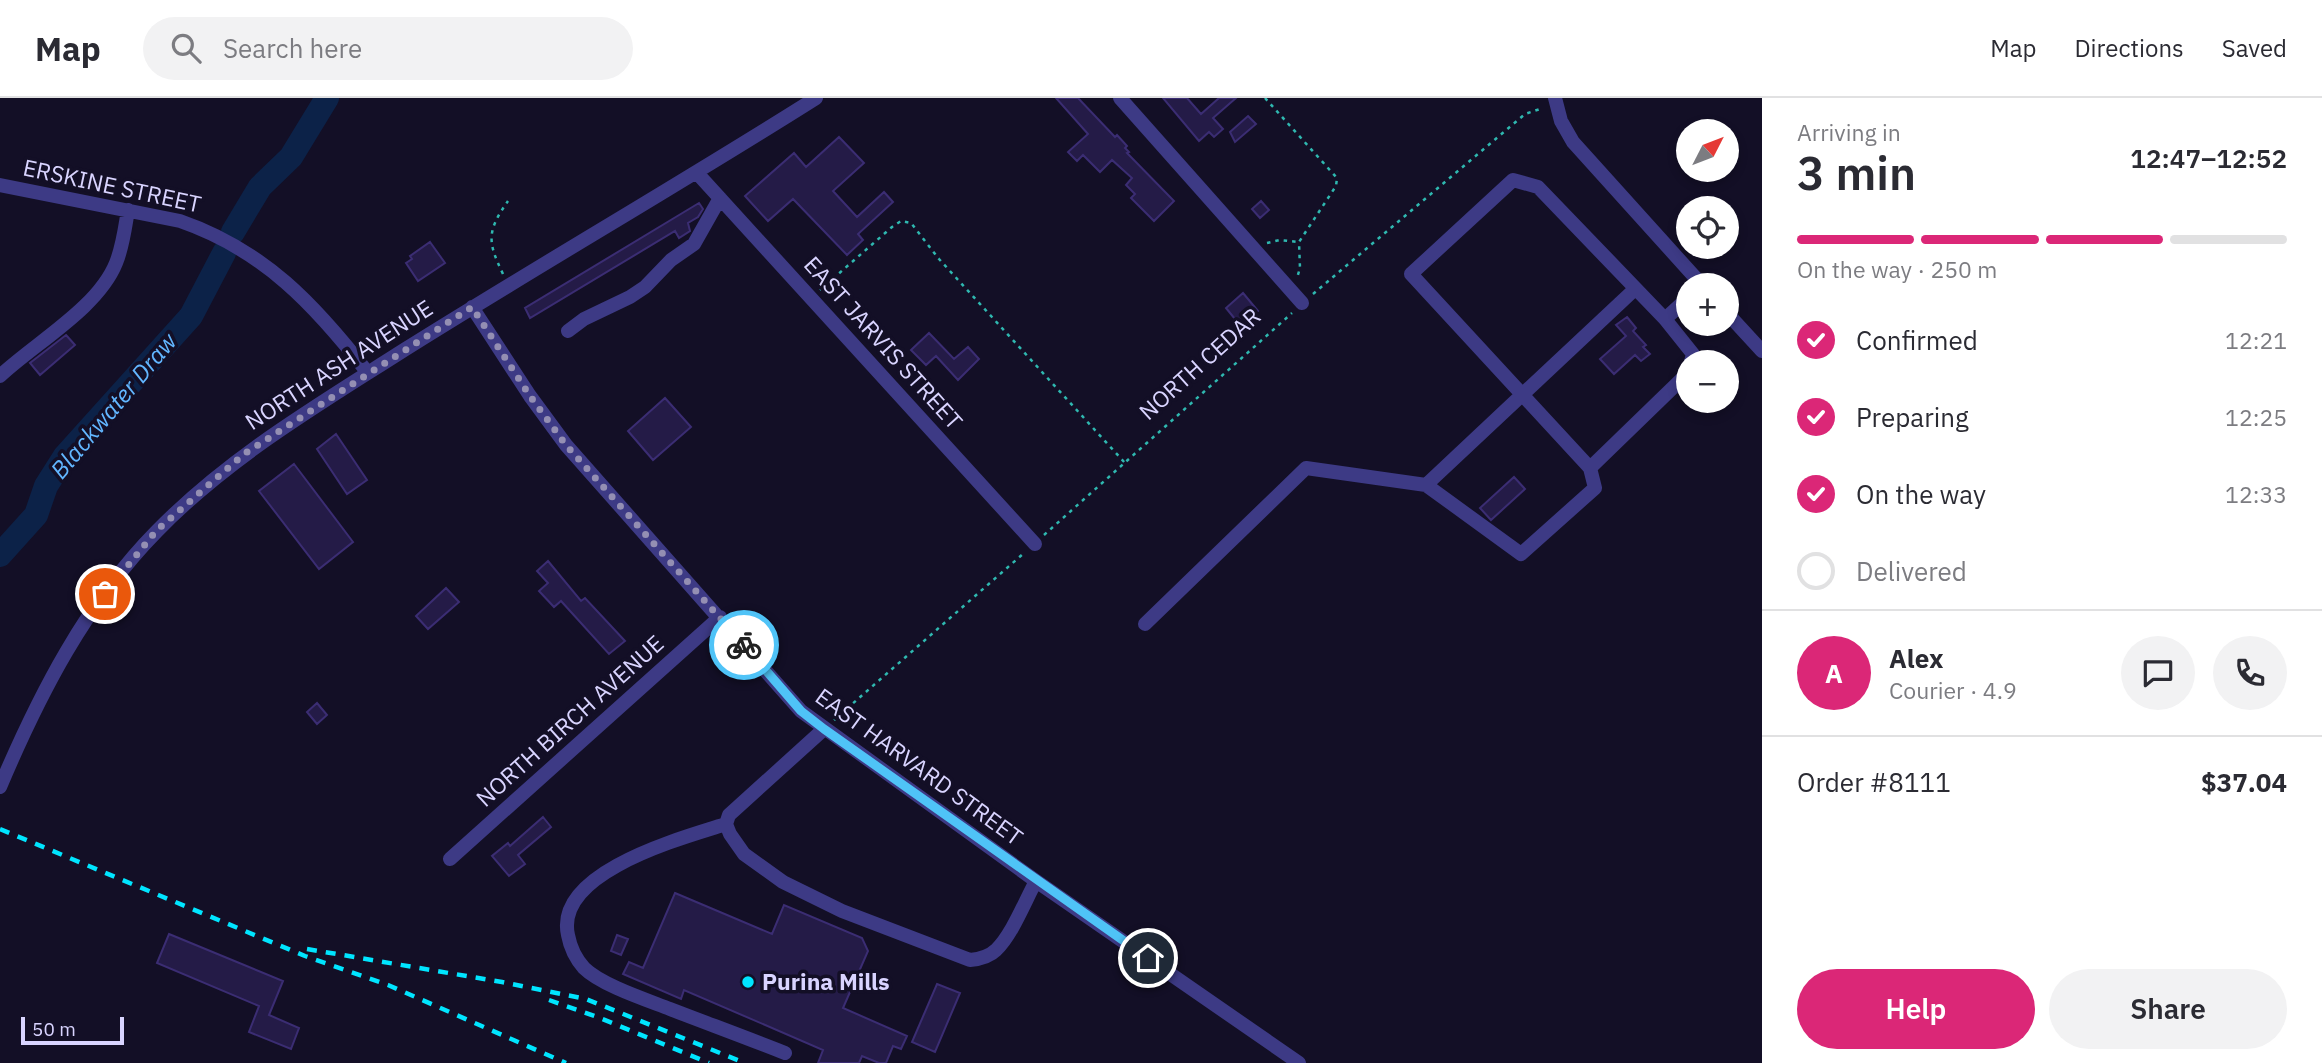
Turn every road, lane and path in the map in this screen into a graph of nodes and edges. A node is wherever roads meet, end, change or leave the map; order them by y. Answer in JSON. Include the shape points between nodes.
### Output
{"nodes":[{"id":1,"x":816,"y":98,"type":"edge"},
{"id":2,"x":1120,"y":98,"type":"edge"},
{"id":3,"x":1265,"y":98,"type":"edge"},
{"id":4,"x":1556,"y":103,"type":"edge"},
{"id":5,"x":697,"y":173,"type":"junction"},
{"id":6,"x":0,"y":185,"type":"edge"},
{"id":7,"x":720,"y":198,"type":"junction"},
{"id":8,"x":508,"y":201,"type":"dead end"},
{"id":9,"x":128,"y":210,"type":"junction"},
{"id":10,"x":1298,"y":242,"type":"junction"},
{"id":11,"x":1251,"y":246,"type":"junction"},
{"id":12,"x":1691,"y":273,"type":"edge"},
{"id":13,"x":509,"y":286,"type":"junction"},
{"id":14,"x":1288,"y":288,"type":"junction"},
{"id":15,"x":1635,"y":289,"type":"junction"},
{"id":16,"x":811,"y":298,"type":"junction"},
{"id":17,"x":1302,"y":303,"type":"junction"},
{"id":18,"x":472,"y":307,"type":"junction"},
{"id":19,"x":1676,"y":309,"type":"edge"},
{"id":20,"x":1665,"y":320,"type":"junction"},
{"id":21,"x":1739,"y":326,"type":"edge"},
{"id":22,"x":568,"y":331,"type":"dead end"},
{"id":23,"x":1690,"y":350,"type":"edge"},
{"id":24,"x":1762,"y":351,"type":"edge"},
{"id":25,"x":3,"y":366,"type":"edge"},
{"id":26,"x":368,"y":373,"type":"junction"},
{"id":27,"x":1676,"y":385,"type":"edge"},
{"id":28,"x":1522,"y":394,"type":"junction"},
{"id":29,"x":1125,"y":463,"type":"junction"},
{"id":30,"x":1590,"y":468,"type":"junction"},
{"id":31,"x":1426,"y":485,"type":"junction"},
{"id":32,"x":1035,"y":544,"type":"junction"},
{"id":33,"x":720,"y":617,"type":"junction"},
{"id":34,"x":1145,"y":624,"type":"dead end"},
{"id":35,"x":824,"y":729,"type":"junction"},
{"id":36,"x":0,"y":787,"type":"edge"},
{"id":37,"x":726,"y":824,"type":"junction"},
{"id":38,"x":450,"y":859,"type":"dead end"},
{"id":39,"x":1036,"y":881,"type":"junction"},
{"id":40,"x":785,"y":1053,"type":"dead end"},
{"id":41,"x":1299,"y":1063,"type":"edge"}],
"edges":[{"from":1,"to":5,"type":"street","name":"NORTH ASH AVENUE"},
{"from":2,"to":11,"type":"street"},
{"from":3,"to":10,"type":"path","via":[[1337,178]]},
{"from":4,"to":12,"type":"street","via":[[1573,142]]},
{"from":4,"to":17,"type":"path","name":"NORTH CEDAR","via":[[1525,114]]},
{"from":5,"to":7,"type":"street","name":"EAST JARVIS STREET"},
{"from":5,"to":13,"type":"street","name":"NORTH ASH AVENUE"},
{"from":6,"to":9,"type":"street","name":"ERSKINE STREET"},
{"from":7,"to":16,"type":"street","name":"EAST JARVIS STREET"},
{"from":7,"to":22,"type":"street","via":[[694,244],[670,260],[645,287]]},
{"from":8,"to":13,"type":"path","via":[[491,231],[491,249]]},
{"from":9,"to":25,"type":"street","via":[[116,265],[100,289],[79,311]]},
{"from":9,"to":26,"type":"street","name":"ERSKINE STREET","via":[[180,221],[234,244],[317,311]]},
{"from":10,"to":11,"type":"path","via":[[1280,240]]},
{"from":10,"to":14,"type":"path","via":[[1300,268]]},
{"from":11,"to":14,"type":"street"},
{"from":13,"to":18,"type":"street","name":"NORTH ASH AVENUE"},
{"from":14,"to":17,"type":"street"},
{"from":15,"to":20,"type":"street"},
{"from":15,"to":28,"type":"street"},
{"from":15,"to":28,"type":"street","via":[[1538,187],[1513,180],[1411,274]]},
{"from":16,"to":29,"type":"path","via":[[891,227],[901,221],[911,223]]},
{"from":16,"to":32,"type":"street","name":"EAST JARVIS STREET"},
{"from":17,"to":29,"type":"path","name":"NORTH CEDAR"},
{"from":18,"to":26,"type":"street","name":"NORTH ASH AVENUE"},
{"from":18,"to":33,"type":"street","name":"EAST HARVARD STREET","via":[[566,445]]},
{"from":19,"to":20,"type":"street"},
{"from":20,"to":23,"type":"street"},
{"from":21,"to":24,"type":"street"},
{"from":26,"to":36,"type":"street","name":"NORTH ASH AVENUE","via":[[244,454],[156,531],[67,650]]},
{"from":27,"to":30,"type":"street"},
{"from":28,"to":30,"type":"street"},
{"from":28,"to":31,"type":"street"},
{"from":29,"to":32,"type":"path","name":"NORTH CEDAR"},
{"from":30,"to":31,"type":"street","via":[[1595,488],[1521,554]]},
{"from":31,"to":34,"type":"street","via":[[1307,468]]},
{"from":32,"to":35,"type":"path","name":"NORTH CEDAR"},
{"from":33,"to":35,"type":"street","name":"EAST HARVARD STREET","via":[[801,711]]},
{"from":33,"to":38,"type":"street","name":"NORTH BIRCH AVENUE"},
{"from":35,"to":37,"type":"street","via":[[729,815]]},
{"from":35,"to":39,"type":"street","name":"EAST HARVARD STREET"},
{"from":37,"to":39,"type":"street","via":[[744,854],[783,882],[842,911],[970,960],[995,952]]},
{"from":37,"to":40,"type":"street","via":[[647,850],[595,880],[575,901],[565,924],[570,947],[584,968],[623,991]]},
{"from":39,"to":41,"type":"street","name":"EAST HARVARD STREET"}]}
